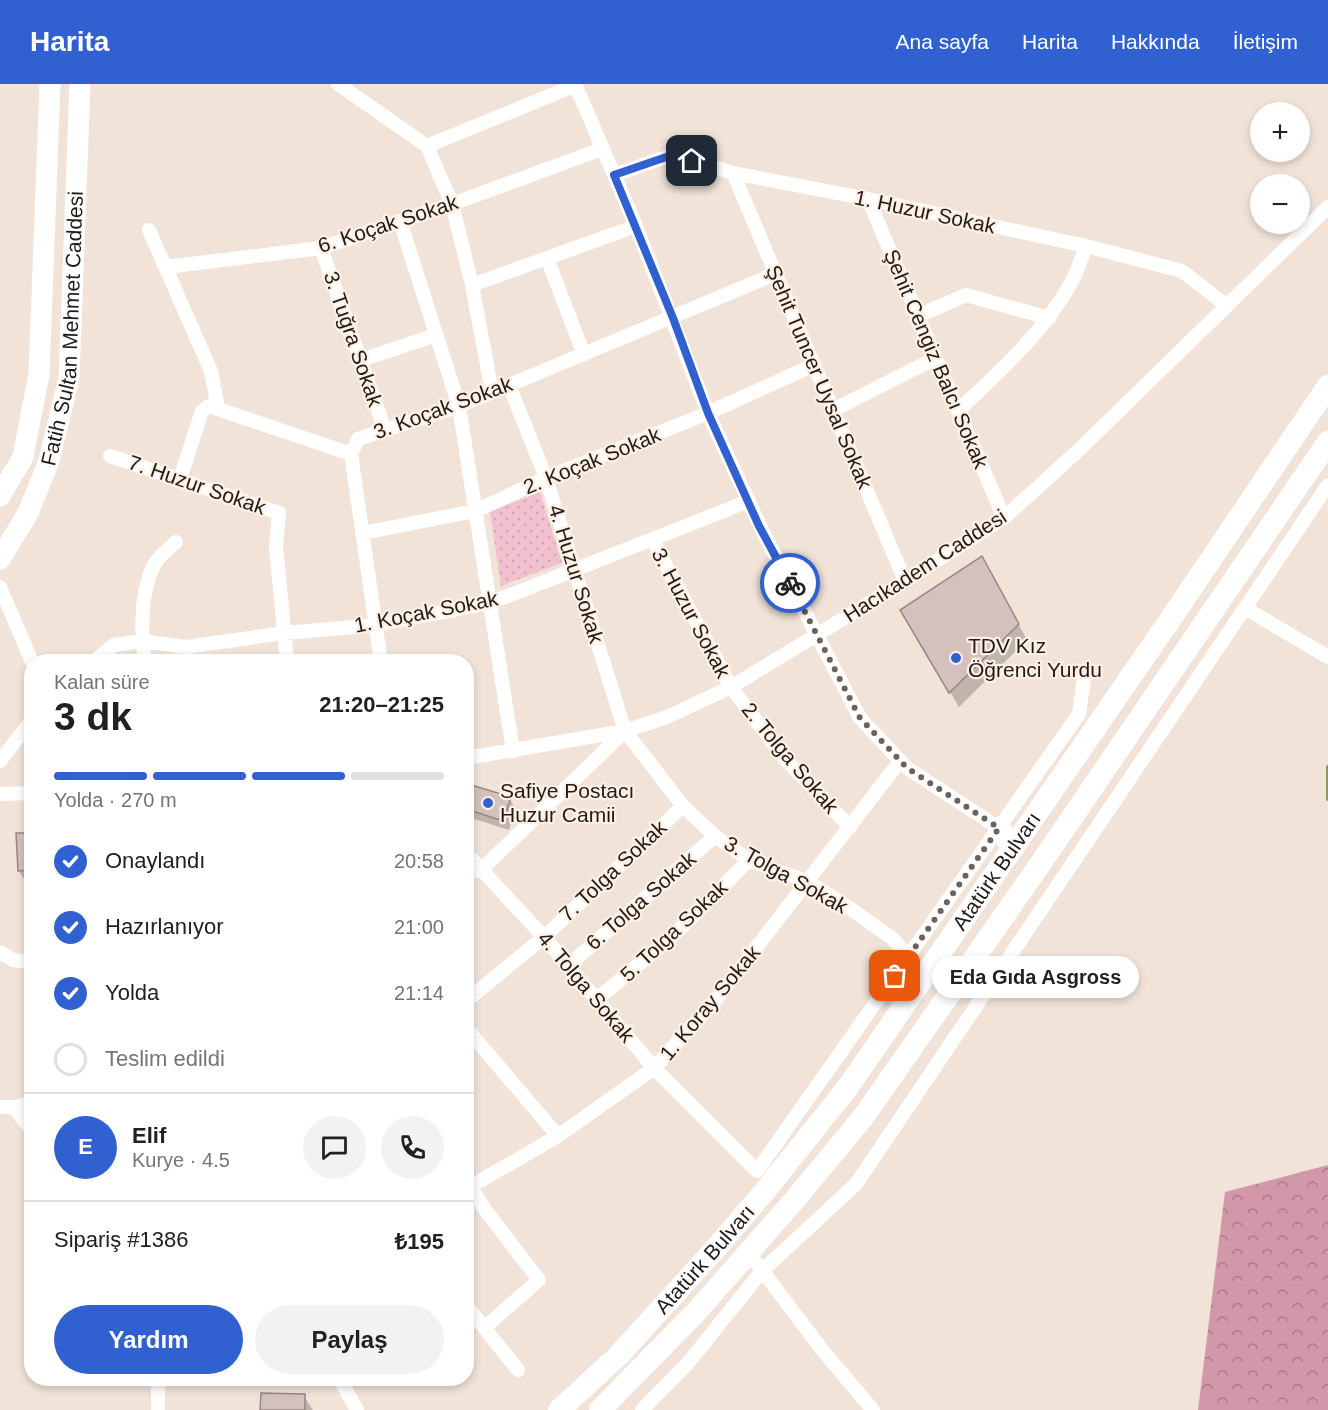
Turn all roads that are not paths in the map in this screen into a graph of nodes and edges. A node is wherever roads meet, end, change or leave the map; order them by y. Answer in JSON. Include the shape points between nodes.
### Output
{"nodes":[{"id":1,"x":50,"y":84,"type":"edge"},
{"id":2,"x":80,"y":84,"type":"edge"},
{"id":3,"x":338,"y":84,"type":"edge"},
{"id":4,"x":575,"y":85,"type":"edge"},
{"id":5,"x":427,"y":146,"type":"junction"},
{"id":6,"x":602,"y":149,"type":"junction"},
{"id":7,"x":733,"y":173,"type":"junction"},
{"id":8,"x":614,"y":175,"type":"junction"},
{"id":9,"x":868,"y":199,"type":"junction"},
{"id":10,"x":452,"y":204,"type":"junction"},
{"id":11,"x":1328,"y":207,"type":"edge"},
{"id":12,"x":400,"y":221,"type":"junction"},
{"id":13,"x":636,"y":226,"type":"junction"},
{"id":14,"x":149,"y":230,"type":"dead end"},
{"id":15,"x":1086,"y":246,"type":"junction"},
{"id":16,"x":321,"y":248,"type":"junction"},
{"id":17,"x":547,"y":258,"type":"junction"},
{"id":18,"x":166,"y":267,"type":"junction"},
{"id":19,"x":776,"y":274,"type":"junction"},
{"id":20,"x":472,"y":285,"type":"junction"},
{"id":21,"x":1227,"y":306,"type":"junction"},
{"id":22,"x":918,"y":316,"type":"junction"},
{"id":23,"x":673,"y":318,"type":"junction"},
{"id":24,"x":1049,"y":318,"type":"junction"},
{"id":25,"x":436,"y":335,"type":"junction"},
{"id":26,"x":584,"y":355,"type":"junction"},
{"id":27,"x":936,"y":358,"type":"junction"},
{"id":28,"x":361,"y":360,"type":"junction"},
{"id":29,"x":814,"y":365,"type":"junction"},
{"id":30,"x":509,"y":385,"type":"junction"},
{"id":31,"x":1328,"y":386,"type":"edge"},
{"id":32,"x":492,"y":392,"type":"junction"},
{"id":33,"x":459,"y":405,"type":"junction"},
{"id":34,"x":218,"y":408,"type":"junction"},
{"id":35,"x":833,"y":411,"type":"junction"},
{"id":36,"x":958,"y":411,"type":"junction"},
{"id":37,"x":708,"y":413,"type":"junction"},
{"id":38,"x":385,"y":430,"type":"junction"},
{"id":39,"x":1328,"y":442,"type":"edge"},
{"id":40,"x":351,"y":454,"type":"junction"},
{"id":41,"x":110,"y":456,"type":"dead end"},
{"id":42,"x":546,"y":478,"type":"junction"},
{"id":43,"x":180,"y":479,"type":"junction"},
{"id":44,"x":1328,"y":485,"type":"edge"},
{"id":45,"x":0,"y":496,"type":"edge"},
{"id":46,"x":749,"y":501,"type":"junction"},
{"id":47,"x":475,"y":511,"type":"junction"},
{"id":48,"x":1004,"y":518,"type":"junction"},
{"id":49,"x":363,"y":533,"type":"junction"},
{"id":50,"x":652,"y":539,"type":"junction"},
{"id":51,"x":176,"y":542,"type":"dead end"},
{"id":52,"x":0,"y":559,"type":"edge"},
{"id":53,"x":574,"y":570,"type":"junction"},
{"id":54,"x":905,"y":581,"type":"junction"},
{"id":55,"x":0,"y":587,"type":"edge"},
{"id":56,"x":490,"y":603,"type":"junction"},
{"id":57,"x":1245,"y":608,"type":"junction"},
{"id":58,"x":376,"y":625,"type":"junction"},
{"id":59,"x":284,"y":633,"type":"junction"},
{"id":60,"x":818,"y":635,"type":"junction"},
{"id":61,"x":142,"y":641,"type":"junction"},
{"id":62,"x":186,"y":647,"type":"junction"},
{"id":63,"x":29,"y":654,"type":"edge"},
{"id":64,"x":103,"y":654,"type":"edge"},
{"id":65,"x":144,"y":654,"type":"edge"},
{"id":66,"x":186,"y":654,"type":"edge"},
{"id":67,"x":286,"y":654,"type":"edge"},
{"id":68,"x":380,"y":654,"type":"edge"},
{"id":69,"x":1328,"y":657,"type":"edge"},
{"id":70,"x":1084,"y":679,"type":"dead end"},
{"id":71,"x":730,"y":687,"type":"junction"},
{"id":72,"x":24,"y":730,"type":"edge"},
{"id":73,"x":625,"y":731,"type":"junction"},
{"id":74,"x":513,"y":751,"type":"junction"},
{"id":75,"x":474,"y":757,"type":"edge"},
{"id":76,"x":0,"y":761,"type":"edge"},
{"id":77,"x":900,"y":761,"type":"junction"},
{"id":78,"x":0,"y":794,"type":"edge"},
{"id":79,"x":24,"y":794,"type":"edge"},
{"id":80,"x":683,"y":806,"type":"junction"},
{"id":81,"x":850,"y":827,"type":"junction"},
{"id":82,"x":999,"y":828,"type":"junction"},
{"id":83,"x":715,"y":836,"type":"junction"},
{"id":84,"x":1013,"y":848,"type":"junction"},
{"id":85,"x":749,"y":860,"type":"junction"},
{"id":86,"x":474,"y":862,"type":"edge"},
{"id":87,"x":481,"y":870,"type":"junction"},
{"id":88,"x":474,"y":871,"type":"edge"},
{"id":89,"x":808,"y":882,"type":"junction"},
{"id":90,"x":544,"y":937,"type":"junction"},
{"id":91,"x":0,"y":952,"type":"edge"},
{"id":92,"x":908,"y":956,"type":"junction"},
{"id":93,"x":24,"y":961,"type":"edge"},
{"id":94,"x":568,"y":966,"type":"junction"},
{"id":95,"x":914,"y":990,"type":"junction"},
{"id":96,"x":474,"y":994,"type":"edge"},
{"id":97,"x":596,"y":1000,"type":"junction"},
{"id":98,"x":474,"y":1037,"type":"edge"},
{"id":99,"x":654,"y":1068,"type":"junction"},
{"id":100,"x":24,"y":1104,"type":"edge"},
{"id":101,"x":7,"y":1107,"type":"edge"},
{"id":102,"x":24,"y":1123,"type":"edge"},
{"id":103,"x":558,"y":1136,"type":"junction"},
{"id":104,"x":761,"y":1181,"type":"junction"},
{"id":105,"x":474,"y":1185,"type":"edge"},
{"id":106,"x":474,"y":1196,"type":"edge"},
{"id":107,"x":748,"y":1252,"type":"junction"},
{"id":108,"x":762,"y":1271,"type":"junction"},
{"id":109,"x":474,"y":1315,"type":"edge"},
{"id":110,"x":484,"y":1328,"type":"junction"},
{"id":111,"x":518,"y":1370,"type":"dead end"},
{"id":112,"x":158,"y":1386,"type":"edge"},
{"id":113,"x":344,"y":1386,"type":"edge"},
{"id":114,"x":870,"y":1409,"type":"edge"},
{"id":115,"x":158,"y":1410,"type":"edge"},
{"id":116,"x":357,"y":1410,"type":"edge"},
{"id":117,"x":560,"y":1410,"type":"edge"},
{"id":118,"x":600,"y":1410,"type":"edge"},
{"id":119,"x":642,"y":1410,"type":"edge"}],
"edges":[{"from":1,"to":45,"type":"main road","name":"Fatih Sultan Mehmet Caddesi","via":[[39,374],[23,457]]},
{"from":2,"to":52,"type":"main road","name":"Fatih Sultan Mehmet Caddesi","via":[[69,378],[49,461],[28,513]]},
{"from":3,"to":5,"type":"street"},
{"from":4,"to":5,"type":"street"},
{"from":4,"to":6,"type":"street"},
{"from":5,"to":10,"type":"street"},
{"from":6,"to":8,"type":"street"},
{"from":6,"to":10,"type":"street","name":"6. Koçak Sokak"},
{"from":7,"to":8,"type":"street","name":"1. Huzur Sokak","via":[[672,155]]},
{"from":7,"to":9,"type":"street","name":"1. Huzur Sokak"},
{"from":7,"to":19,"type":"street","name":"Şehit Tuncer Uysal Sokak"},
{"from":8,"to":13,"type":"street"},
{"from":9,"to":15,"type":"street","name":"1. Huzur Sokak"},
{"from":9,"to":22,"type":"street","name":"Şehit Cengiz Balcı Sokak"},
{"from":10,"to":12,"type":"street","name":"6. Koçak Sokak"},
{"from":10,"to":20,"type":"street"},
{"from":11,"to":21,"type":"street","name":"Hacıkadem Caddesi"},
{"from":12,"to":16,"type":"street","name":"6. Koçak Sokak"},
{"from":12,"to":25,"type":"street"},
{"from":13,"to":17,"type":"street"},
{"from":13,"to":23,"type":"street"},
{"from":14,"to":18,"type":"street"},
{"from":15,"to":21,"type":"street","name":"1. Huzur Sokak","via":[[1182,271]]},
{"from":15,"to":24,"type":"street","via":[[1071,283]]},
{"from":16,"to":18,"type":"street","name":"6. Koçak Sokak"},
{"from":16,"to":28,"type":"street","name":"3. Tuğra Sokak"},
{"from":17,"to":20,"type":"street"},
{"from":17,"to":26,"type":"street"},
{"from":18,"to":34,"type":"street","via":[[211,371]]},
{"from":19,"to":23,"type":"street","name":"3. Koçak Sokak"},
{"from":19,"to":29,"type":"street","name":"Şehit Tuncer Uysal Sokak"},
{"from":20,"to":32,"type":"street"},
{"from":21,"to":48,"type":"street","name":"Hacıkadem Caddesi"},
{"from":22,"to":24,"type":"street","via":[[966,295]]},
{"from":22,"to":27,"type":"street","name":"Şehit Cengiz Balcı Sokak"},
{"from":23,"to":26,"type":"street","name":"3. Koçak Sokak"},
{"from":23,"to":37,"type":"street"},
{"from":24,"to":36,"type":"street"},
{"from":25,"to":28,"type":"street"},
{"from":25,"to":33,"type":"street"},
{"from":26,"to":30,"type":"street","name":"3. Koçak Sokak"},
{"from":27,"to":35,"type":"street"},
{"from":27,"to":36,"type":"street","name":"Şehit Cengiz Balcı Sokak"},
{"from":28,"to":38,"type":"street","name":"3. Tuğra Sokak"},
{"from":29,"to":35,"type":"street","name":"Şehit Tuncer Uysal Sokak"},
{"from":29,"to":37,"type":"street","name":"2. Koçak Sokak"},
{"from":30,"to":32,"type":"street","name":"3. Koçak Sokak"},
{"from":30,"to":42,"type":"street","name":"4. Huzur Sokak"},
{"from":31,"to":84,"type":"highway","name":"Atatürk Bulvarı"},
{"from":32,"to":33,"type":"street","name":"3. Koçak Sokak"},
{"from":33,"to":38,"type":"street","name":"3. Koçak Sokak"},
{"from":33,"to":47,"type":"street"},
{"from":34,"to":40,"type":"street","name":"3. Koçak Sokak"},
{"from":34,"to":43,"type":"street","via":[[209,406],[202,411]]},
{"from":35,"to":54,"type":"street","name":"Şehit Tuncer Uysal Sokak"},
{"from":36,"to":48,"type":"street","name":"Şehit Cengiz Balcı Sokak"},
{"from":37,"to":42,"type":"street","name":"2. Koçak Sokak"},
{"from":37,"to":46,"type":"street"},
{"from":38,"to":40,"type":"street","name":"3. Koçak Sokak","via":[[358,439]]},
{"from":39,"to":107,"type":"highway","name":"Atatürk Bulvarı","via":[[877,1098]]},
{"from":40,"to":49,"type":"street"},
{"from":41,"to":43,"type":"street","name":"7. Huzur Sokak"},
{"from":42,"to":47,"type":"street","name":"2. Koçak Sokak"},
{"from":42,"to":53,"type":"street","name":"4. Huzur Sokak"},
{"from":43,"to":59,"type":"street","name":"7. Huzur Sokak","via":[[279,513],[276,546]]},
{"from":44,"to":57,"type":"street"},
{"from":46,"to":50,"type":"street","name":"1. Koçak Sokak"},
{"from":46,"to":60,"type":"street"},
{"from":47,"to":49,"type":"street","name":"2. Koçak Sokak"},
{"from":47,"to":56,"type":"street"},
{"from":48,"to":54,"type":"street","name":"Hacıkadem Caddesi"},
{"from":49,"to":58,"type":"street"},
{"from":50,"to":53,"type":"street","name":"1. Koçak Sokak"},
{"from":50,"to":71,"type":"street","name":"3. Huzur Sokak"},
{"from":51,"to":61,"type":"street","via":[[154,563],[145,598]]},
{"from":53,"to":56,"type":"street","name":"1. Koçak Sokak"},
{"from":53,"to":73,"type":"street","name":"4. Huzur Sokak"},
{"from":54,"to":60,"type":"street","name":"Hacıkadem Caddesi"},
{"from":55,"to":63,"type":"street"},
{"from":56,"to":58,"type":"street","name":"1. Koçak Sokak"},
{"from":56,"to":74,"type":"street"},
{"from":57,"to":69,"type":"street"},
{"from":57,"to":108,"type":"street","via":[[856,1184]]},
{"from":58,"to":59,"type":"street","name":"1. Koçak Sokak"},
{"from":58,"to":68,"type":"street"},
{"from":59,"to":62,"type":"street","name":"1. Koçak Sokak"},
{"from":59,"to":67,"type":"street","name":"7. Huzur Sokak"},
{"from":60,"to":71,"type":"street","name":"Hacıkadem Caddesi"},
{"from":60,"to":77,"type":"street","via":[[860,718]]},
{"from":61,"to":62,"type":"street","name":"1. Koçak Sokak"},
{"from":61,"to":64,"type":"street","name":"1. Koçak Sokak","via":[[114,645]]},
{"from":61,"to":65,"type":"street"},
{"from":62,"to":66,"type":"street"},
{"from":70,"to":82,"type":"street","via":[[1079,714]]},
{"from":71,"to":73,"type":"street","name":"Hacıkadem Caddesi","via":[[667,717]]},
{"from":71,"to":81,"type":"street","name":"2. Tolga Sokak","via":[[784,758]]},
{"from":72,"to":76,"type":"street"},
{"from":73,"to":74,"type":"street","name":"Hacıkadem Caddesi"},
{"from":73,"to":80,"type":"street","name":"3. Tolga Sokak"},
{"from":73,"to":87,"type":"street"},
{"from":74,"to":75,"type":"street","name":"Hacıkadem Caddesi"},
{"from":77,"to":81,"type":"street","name":"1. Koray Sokak"},
{"from":77,"to":82,"type":"street"},
{"from":78,"to":79,"type":"street"},
{"from":80,"to":83,"type":"street","name":"3. Tolga Sokak"},
{"from":80,"to":90,"type":"street","name":"7. Tolga Sokak"},
{"from":81,"to":89,"type":"street","name":"1. Koray Sokak"},
{"from":82,"to":84,"type":"highway"},
{"from":82,"to":92,"type":"street"},
{"from":83,"to":85,"type":"street","name":"3. Tolga Sokak"},
{"from":83,"to":94,"type":"street","name":"6. Tolga Sokak"},
{"from":84,"to":95,"type":"highway","name":"Atatürk Bulvarı"},
{"from":85,"to":89,"type":"street","name":"3. Tolga Sokak"},
{"from":85,"to":97,"type":"street","name":"5. Tolga Sokak","via":[[674,935]]},
{"from":86,"to":87,"type":"street","name":"4. Tolga Sokak"},
{"from":87,"to":88,"type":"street"},
{"from":87,"to":90,"type":"street","name":"4. Tolga Sokak"},
{"from":89,"to":92,"type":"street","name":"3. Tolga Sokak","via":[[892,939]]},
{"from":89,"to":99,"type":"street","name":"1. Koray Sokak","via":[[718,998]]},
{"from":90,"to":94,"type":"street","name":"4. Tolga Sokak"},
{"from":90,"to":96,"type":"street","name":"7. Tolga Sokak"},
{"from":91,"to":93,"type":"street"},
{"from":92,"to":95,"type":"highway"},
{"from":92,"to":104,"type":"street"},
{"from":94,"to":97,"type":"street","name":"4. Tolga Sokak"},
{"from":95,"to":104,"type":"highway","name":"Atatürk Bulvarı","via":[[848,1087]]},
{"from":97,"to":99,"type":"street","name":"4. Tolga Sokak"},
{"from":98,"to":103,"type":"street"},
{"from":99,"to":103,"type":"street","name":"1. Koray Sokak"},
{"from":99,"to":104,"type":"street","name":"4. Tolga Sokak"},
{"from":100,"to":101,"type":"street"},
{"from":101,"to":102,"type":"street"},
{"from":103,"to":105,"type":"street","name":"1. Koray Sokak"},
{"from":104,"to":117,"type":"highway","name":"Atatürk Bulvarı","via":[[618,1356]]},
{"from":106,"to":110,"type":"street","via":[[539,1280]]},
{"from":107,"to":108,"type":"street"},
{"from":107,"to":118,"type":"highway","name":"Atatürk Bulvarı","via":[[697,1311]]},
{"from":108,"to":114,"type":"street"},
{"from":108,"to":119,"type":"street","via":[[688,1363]]},
{"from":109,"to":110,"type":"street"},
{"from":110,"to":111,"type":"street"},
{"from":112,"to":115,"type":"street"},
{"from":113,"to":116,"type":"street"}]}
